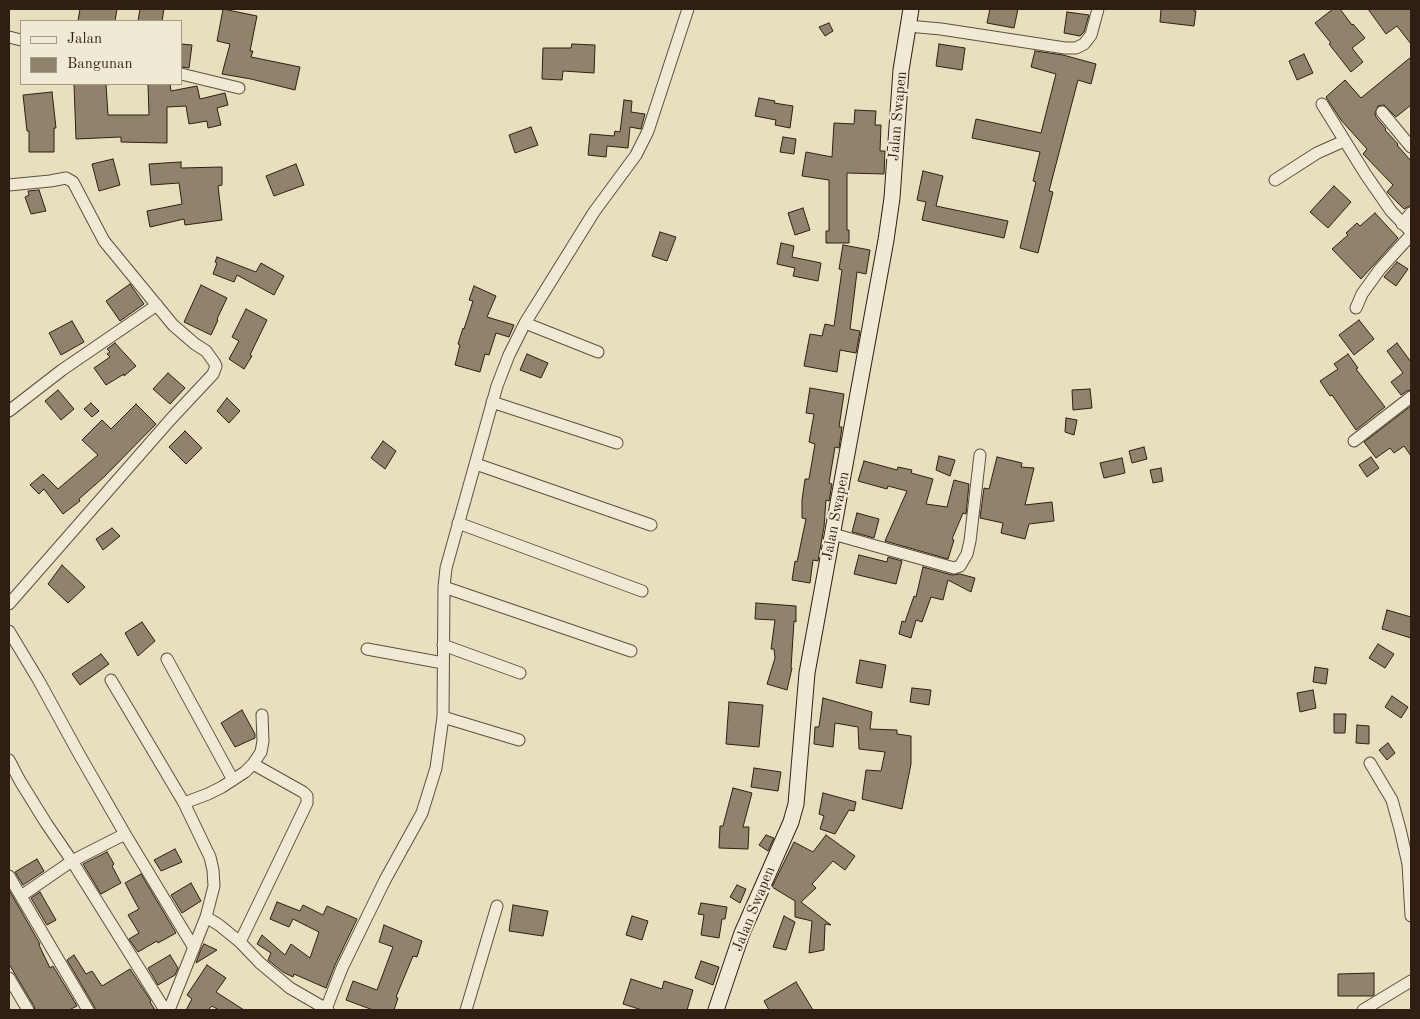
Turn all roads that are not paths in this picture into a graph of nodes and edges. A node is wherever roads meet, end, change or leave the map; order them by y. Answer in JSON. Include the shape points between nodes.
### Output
{"nodes":[{"id":1,"x":688,"y":9,"type":"edge"},
{"id":2,"x":911,"y":9,"type":"edge"},
{"id":3,"x":1098,"y":9,"type":"edge"},
{"id":4,"x":908,"y":26,"type":"junction"},
{"id":5,"x":182,"y":74,"type":"edge"},
{"id":6,"x":239,"y":88,"type":"dead end"},
{"id":7,"x":1322,"y":104,"type":"dead end"},
{"id":8,"x":1382,"y":112,"type":"dead end"},
{"id":9,"x":1344,"y":141,"type":"junction"},
{"id":10,"x":1411,"y":146,"type":"edge"},
{"id":11,"x":1275,"y":180,"type":"dead end"},
{"id":12,"x":9,"y":185,"type":"edge"},
{"id":13,"x":1411,"y":214,"type":"edge"},
{"id":14,"x":1402,"y":224,"type":"junction"},
{"id":15,"x":1411,"y":233,"type":"edge"},
{"id":16,"x":158,"y":305,"type":"junction"},
{"id":17,"x":1356,"y":308,"type":"dead end"},
{"id":18,"x":524,"y":323,"type":"junction"},
{"id":19,"x":598,"y":352,"type":"dead end"},
{"id":20,"x":1411,"y":397,"type":"edge"},
{"id":21,"x":492,"y":402,"type":"junction"},
{"id":22,"x":9,"y":411,"type":"edge"},
{"id":23,"x":1354,"y":441,"type":"dead end"},
{"id":24,"x":617,"y":443,"type":"dead end"},
{"id":25,"x":980,"y":455,"type":"dead end"},
{"id":26,"x":476,"y":464,"type":"junction"},
{"id":27,"x":458,"y":523,"type":"junction"},
{"id":28,"x":651,"y":525,"type":"dead end"},
{"id":29,"x":833,"y":534,"type":"junction"},
{"id":30,"x":444,"y":588,"type":"junction"},
{"id":31,"x":642,"y":591,"type":"dead end"},
{"id":32,"x":9,"y":604,"type":"edge"},
{"id":33,"x":9,"y":631,"type":"edge"},
{"id":34,"x":443,"y":645,"type":"junction"},
{"id":35,"x":367,"y":649,"type":"dead end"},
{"id":36,"x":631,"y":651,"type":"dead end"},
{"id":37,"x":167,"y":659,"type":"dead end"},
{"id":38,"x":444,"y":663,"type":"junction"},
{"id":39,"x":520,"y":673,"type":"dead end"},
{"id":40,"x":111,"y":680,"type":"dead end"},
{"id":41,"x":262,"y":715,"type":"dead end"},
{"id":42,"x":443,"y":717,"type":"junction"},
{"id":43,"x":520,"y":740,"type":"dead end"},
{"id":44,"x":9,"y":760,"type":"edge"},
{"id":45,"x":1370,"y":763,"type":"dead end"},
{"id":46,"x":253,"y":764,"type":"junction"},
{"id":47,"x":233,"y":780,"type":"junction"},
{"id":48,"x":184,"y":803,"type":"junction"},
{"id":49,"x":125,"y":834,"type":"junction"},
{"id":50,"x":72,"y":862,"type":"junction"},
{"id":51,"x":1409,"y":864,"type":"edge"},
{"id":52,"x":9,"y":876,"type":"edge"},
{"id":53,"x":21,"y":896,"type":"junction"},
{"id":54,"x":497,"y":906,"type":"dead end"},
{"id":55,"x":1411,"y":916,"type":"edge"},
{"id":56,"x":206,"y":917,"type":"junction"},
{"id":57,"x":240,"y":942,"type":"junction"},
{"id":58,"x":194,"y":948,"type":"junction"},
{"id":59,"x":9,"y":978,"type":"edge"},
{"id":60,"x":1411,"y":981,"type":"edge"},
{"id":61,"x":28,"y":1010,"type":"edge"},
{"id":62,"x":88,"y":1010,"type":"edge"},
{"id":63,"x":167,"y":1010,"type":"edge"},
{"id":64,"x":327,"y":1010,"type":"edge"},
{"id":65,"x":466,"y":1010,"type":"edge"},
{"id":66,"x":716,"y":1010,"type":"edge"},
{"id":67,"x":1363,"y":1010,"type":"edge"}],
"edges":[{"from":1,"to":18,"type":"street","via":[[648,131],[636,156],[594,212]]},
{"from":2,"to":4,"type":"main road","name":"Jalan Swapen"},
{"from":3,"to":4,"type":"street","via":[[1091,35],[1076,48]]},
{"from":4,"to":29,"type":"main road","name":"Jalan Swapen","via":[[886,240]]},
{"from":5,"to":6,"type":"street"},
{"from":7,"to":9,"type":"street"},
{"from":8,"to":10,"type":"street"},
{"from":9,"to":11,"type":"street","via":[[1317,153]]},
{"from":9,"to":14,"type":"street"},
{"from":12,"to":16,"type":"street","via":[[66,178],[73,182],[104,241]]},
{"from":13,"to":14,"type":"street"},
{"from":14,"to":15,"type":"street"},
{"from":15,"to":17,"type":"street","via":[[1380,269]]},
{"from":16,"to":22,"type":"street","via":[[55,375]]},
{"from":16,"to":32,"type":"street","via":[[173,325],[206,351],[216,366],[214,374],[68,534]]},
{"from":18,"to":19,"type":"street"},
{"from":18,"to":21,"type":"street"},
{"from":20,"to":23,"type":"street"},
{"from":21,"to":24,"type":"street"},
{"from":21,"to":26,"type":"street"},
{"from":25,"to":29,"type":"street","via":[[970,541],[960,566],[954,568]]},
{"from":26,"to":27,"type":"street"},
{"from":26,"to":28,"type":"street"},
{"from":27,"to":30,"type":"street"},
{"from":27,"to":31,"type":"street"},
{"from":29,"to":66,"type":"main road","name":"Jalan Swapen","via":[[807,673],[796,804],[742,933]]},
{"from":30,"to":34,"type":"street"},
{"from":30,"to":36,"type":"street"},
{"from":33,"to":49,"type":"street"},
{"from":34,"to":38,"type":"street"},
{"from":34,"to":39,"type":"street"},
{"from":35,"to":38,"type":"street"},
{"from":37,"to":47,"type":"street"},
{"from":38,"to":42,"type":"street"},
{"from":40,"to":48,"type":"street"},
{"from":41,"to":46,"type":"street","via":[[261,752]]},
{"from":42,"to":43,"type":"street"},
{"from":42,"to":64,"type":"street","via":[[436,768],[422,813],[342,968]]},
{"from":44,"to":50,"type":"street"},
{"from":45,"to":51,"type":"street","via":[[1392,800]]},
{"from":46,"to":47,"type":"street"},
{"from":46,"to":57,"type":"street","via":[[303,792],[307,803]]},
{"from":47,"to":48,"type":"street"},
{"from":48,"to":56,"type":"street","via":[[213,870],[214,886]]},
{"from":49,"to":50,"type":"street"},
{"from":49,"to":58,"type":"street"},
{"from":50,"to":53,"type":"street"},
{"from":50,"to":63,"type":"street"},
{"from":51,"to":55,"type":"street"},
{"from":52,"to":53,"type":"street"},
{"from":53,"to":62,"type":"street"},
{"from":54,"to":65,"type":"street"},
{"from":56,"to":57,"type":"street"},
{"from":56,"to":58,"type":"street"},
{"from":57,"to":64,"type":"street","via":[[290,988]]},
{"from":58,"to":63,"type":"street"},
{"from":59,"to":61,"type":"street"},
{"from":60,"to":67,"type":"street"}]}
